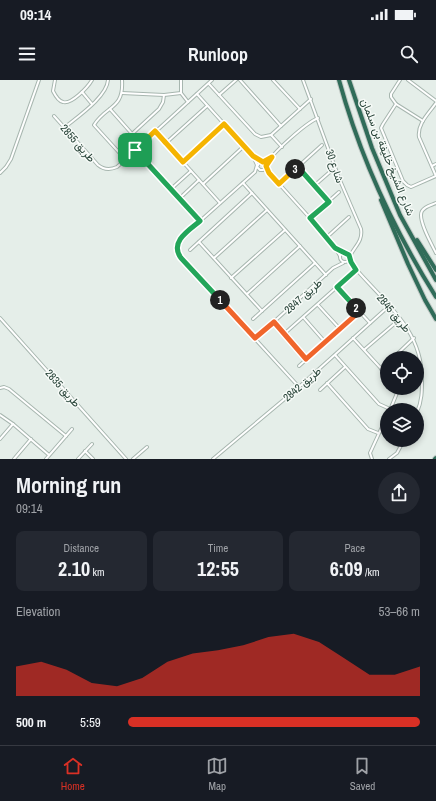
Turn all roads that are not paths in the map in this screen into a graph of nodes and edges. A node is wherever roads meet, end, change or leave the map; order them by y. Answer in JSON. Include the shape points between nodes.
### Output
{"nodes":[{"id":1,"x":39,"y":80,"type":"edge"},
{"id":2,"x":55,"y":80,"type":"edge"},
{"id":3,"x":92,"y":80,"type":"edge"},
{"id":4,"x":108,"y":80,"type":"edge"},
{"id":5,"x":122,"y":80,"type":"edge"},
{"id":6,"x":182,"y":80,"type":"edge"},
{"id":7,"x":212,"y":80,"type":"edge"},
{"id":8,"x":236,"y":80,"type":"edge"},
{"id":9,"x":240,"y":80,"type":"edge"},
{"id":10,"x":273,"y":80,"type":"edge"},
{"id":11,"x":303,"y":80,"type":"edge"},
{"id":12,"x":339,"y":80,"type":"edge"},
{"id":13,"x":349,"y":80,"type":"edge"},
{"id":14,"x":400,"y":80,"type":"edge"},
{"id":15,"x":408,"y":80,"type":"edge"},
{"id":16,"x":209,"y":84,"type":"junction"},
{"id":17,"x":82,"y":92,"type":"junction"},
{"id":18,"x":122,"y":93,"type":"junction"},
{"id":19,"x":181,"y":93,"type":"junction"},
{"id":20,"x":164,"y":94,"type":"junction"},
{"id":21,"x":197,"y":94,"type":"junction"},
{"id":22,"x":219,"y":95,"type":"junction"},
{"id":23,"x":311,"y":99,"type":"junction"},
{"id":24,"x":188,"y":102,"type":"junction"},
{"id":25,"x":436,"y":102,"type":"edge"},
{"id":26,"x":92,"y":104,"type":"junction"},
{"id":27,"x":396,"y":104,"type":"junction"},
{"id":28,"x":207,"y":106,"type":"junction"},
{"id":29,"x":110,"y":109,"type":"junction"},
{"id":30,"x":300,"y":109,"type":"junction"},
{"id":31,"x":54,"y":116,"type":"dead end"},
{"id":32,"x":318,"y":118,"type":"junction"},
{"id":33,"x":422,"y":121,"type":"junction"},
{"id":34,"x":224,"y":124,"type":"junction"},
{"id":35,"x":281,"y":126,"type":"junction"},
{"id":36,"x":64,"y":128,"type":"junction"},
{"id":37,"x":155,"y":131,"type":"junction"},
{"id":38,"x":132,"y":134,"type":"junction"},
{"id":39,"x":271,"y":135,"type":"junction"},
{"id":40,"x":166,"y":143,"type":"junction"},
{"id":41,"x":142,"y":144,"type":"junction"},
{"id":42,"x":322,"y":145,"type":"dead end"},
{"id":43,"x":244,"y":146,"type":"junction"},
{"id":44,"x":282,"y":147,"type":"junction"},
{"id":45,"x":135,"y":150,"type":"junction"},
{"id":46,"x":253,"y":156,"type":"junction"},
{"id":47,"x":272,"y":157,"type":"junction"},
{"id":48,"x":125,"y":159,"type":"junction"},
{"id":49,"x":262,"y":161,"type":"junction"},
{"id":50,"x":183,"y":162,"type":"junction"},
{"id":51,"x":436,"y":164,"type":"edge"},
{"id":52,"x":257,"y":165,"type":"junction"},
{"id":53,"x":266,"y":166,"type":"junction"},
{"id":54,"x":432,"y":166,"type":"junction"},
{"id":55,"x":298,"y":167,"type":"junction"},
{"id":56,"x":262,"y":170,"type":"junction"},
{"id":57,"x":191,"y":171,"type":"junction"},
{"id":58,"x":330,"y":171,"type":"dead end"},
{"id":59,"x":0,"y":173,"type":"edge"},
{"id":60,"x":253,"y":174,"type":"junction"},
{"id":61,"x":272,"y":176,"type":"junction"},
{"id":62,"x":436,"y":176,"type":"edge"},
{"id":63,"x":199,"y":180,"type":"junction"},
{"id":64,"x":243,"y":183,"type":"junction"},
{"id":65,"x":203,"y":184,"type":"junction"},
{"id":66,"x":279,"y":184,"type":"junction"},
{"id":67,"x":315,"y":185,"type":"junction"},
{"id":68,"x":171,"y":189,"type":"junction"},
{"id":69,"x":378,"y":189,"type":"junction"},
{"id":70,"x":339,"y":192,"type":"dead end"},
{"id":71,"x":252,"y":193,"type":"junction"},
{"id":72,"x":179,"y":198,"type":"junction"},
{"id":73,"x":394,"y":200,"type":"junction"},
{"id":74,"x":329,"y":202,"type":"junction"},
{"id":75,"x":220,"y":203,"type":"junction"},
{"id":76,"x":436,"y":203,"type":"edge"},
{"id":77,"x":267,"y":210,"type":"junction"},
{"id":78,"x":349,"y":217,"type":"dead end"},
{"id":79,"x":310,"y":218,"type":"junction"},
{"id":80,"x":200,"y":221,"type":"junction"},
{"id":81,"x":285,"y":230,"type":"junction"},
{"id":82,"x":327,"y":237,"type":"junction"},
{"id":83,"x":199,"y":242,"type":"junction"},
{"id":84,"x":300,"y":246,"type":"junction"},
{"id":85,"x":335,"y":248,"type":"junction"},
{"id":86,"x":354,"y":249,"type":"junction"},
{"id":87,"x":190,"y":250,"type":"dead end"},
{"id":88,"x":345,"y":253,"type":"junction"},
{"id":89,"x":436,"y":253,"type":"edge"},
{"id":90,"x":340,"y":257,"type":"junction"},
{"id":91,"x":214,"y":258,"type":"junction"},
{"id":92,"x":350,"y":258,"type":"junction"},
{"id":93,"x":315,"y":263,"type":"junction"},
{"id":94,"x":344,"y":263,"type":"junction"},
{"id":95,"x":333,"y":268,"type":"junction"},
{"id":96,"x":355,"y":269,"type":"junction"},
{"id":97,"x":436,"y":270,"type":"edge"},
{"id":98,"x":326,"y":275,"type":"junction"},
{"id":99,"x":232,"y":278,"type":"junction"},
{"id":100,"x":436,"y":280,"type":"edge"},
{"id":101,"x":337,"y":287,"type":"junction"},
{"id":102,"x":246,"y":294,"type":"junction"},
{"id":103,"x":436,"y":297,"type":"edge"},
{"id":104,"x":318,"y":304,"type":"junction"},
{"id":105,"x":389,"y":306,"type":"junction"},
{"id":106,"x":262,"y":311,"type":"junction"},
{"id":107,"x":359,"y":312,"type":"junction"},
{"id":108,"x":303,"y":317,"type":"junction"},
{"id":109,"x":0,"y":318,"type":"edge"},
{"id":110,"x":253,"y":319,"type":"dead end"},
{"id":111,"x":400,"y":319,"type":"junction"},
{"id":112,"x":436,"y":319,"type":"edge"},
{"id":113,"x":274,"y":322,"type":"junction"},
{"id":114,"x":370,"y":323,"type":"junction"},
{"id":115,"x":340,"y":329,"type":"junction"},
{"id":116,"x":284,"y":334,"type":"junction"},
{"id":117,"x":255,"y":338,"type":"junction"},
{"id":118,"x":354,"y":338,"type":"junction"},
{"id":119,"x":414,"y":338,"type":"junction"},
{"id":120,"x":325,"y":342,"type":"junction"},
{"id":121,"x":364,"y":350,"type":"junction"},
{"id":122,"x":400,"y":351,"type":"edge"},
{"id":123,"x":418,"y":351,"type":"edge"},
{"id":124,"x":335,"y":355,"type":"junction"},
{"id":125,"x":306,"y":359,"type":"junction"},
{"id":126,"x":299,"y":366,"type":"dead end"},
{"id":127,"x":345,"y":367,"type":"junction"},
{"id":128,"x":380,"y":367,"type":"edge"},
{"id":129,"x":327,"y":384,"type":"junction"},
{"id":130,"x":0,"y":388,"type":"edge"},
{"id":131,"x":299,"y":388,"type":"junction"},
{"id":132,"x":320,"y":390,"type":"dead end"},
{"id":133,"x":380,"y":404,"type":"edge"},
{"id":134,"x":0,"y":415,"type":"edge"},
{"id":135,"x":13,"y":424,"type":"junction"},
{"id":136,"x":72,"y":429,"type":"dead end"},
{"id":137,"x":380,"y":429,"type":"edge"},
{"id":138,"x":378,"y":433,"type":"junction"},
{"id":139,"x":66,"y":436,"type":"junction"},
{"id":140,"x":0,"y":439,"type":"edge"},
{"id":141,"x":31,"y":439,"type":"junction"},
{"id":142,"x":92,"y":444,"type":"dead end"},
{"id":143,"x":147,"y":447,"type":"dead end"},
{"id":144,"x":400,"y":447,"type":"edge"},
{"id":145,"x":84,"y":451,"type":"junction"},
{"id":146,"x":50,"y":455,"type":"junction"},
{"id":147,"x":14,"y":459,"type":"edge"},
{"id":148,"x":46,"y":459,"type":"edge"},
{"id":149,"x":78,"y":459,"type":"edge"},
{"id":150,"x":93,"y":459,"type":"edge"},
{"id":151,"x":126,"y":459,"type":"edge"},
{"id":152,"x":133,"y":459,"type":"edge"},
{"id":153,"x":213,"y":459,"type":"edge"},
{"id":154,"x":372,"y":459,"type":"edge"},
{"id":155,"x":389,"y":459,"type":"edge"}],
"edges":[{"from":1,"to":59,"type":"street","via":[[11,159]]},
{"from":2,"to":17,"type":"street","via":[[53,91],[61,101],[70,102]]},
{"from":3,"to":17,"type":"street"},
{"from":4,"to":26,"type":"street","via":[[108,86],[103,94]]},
{"from":5,"to":18,"type":"street"},
{"from":6,"to":19,"type":"street"},
{"from":7,"to":16,"type":"street","name":"طريق 2855"},
{"from":8,"to":22,"type":"street"},
{"from":9,"to":35,"type":"street"},
{"from":10,"to":30,"type":"street"},
{"from":11,"to":23,"type":"street","name":"شارع 30"},
{"from":12,"to":69,"type":"highway","name":"شارع الشيخ خليفة بن سلمان","via":[[346,107]]},
{"from":13,"to":73,"type":"highway","name":"شارع الشيخ خليفة بن سلمان","via":[[372,148]]},
{"from":14,"to":27,"type":"street","via":[[391,94]]},
{"from":15,"to":25,"type":"street"},
{"from":16,"to":21,"type":"street","name":"طريق 2855"},
{"from":16,"to":22,"type":"street"},
{"from":17,"to":26,"type":"street"},
{"from":18,"to":20,"type":"street"},
{"from":18,"to":29,"type":"street"},
{"from":19,"to":20,"type":"street"},
{"from":19,"to":24,"type":"street"},
{"from":20,"to":38,"type":"street","via":[[159,109]]},
{"from":21,"to":24,"type":"street","name":"طريق 2855"},
{"from":21,"to":28,"type":"street"},
{"from":22,"to":39,"type":"street","via":[[254,134],[261,137]]},
{"from":23,"to":30,"type":"street"},
{"from":23,"to":32,"type":"street","name":"شارع 30"},
{"from":24,"to":37,"type":"street","name":"طريق 2855"},
{"from":25,"to":33,"type":"street"},
{"from":26,"to":36,"type":"street"},
{"from":27,"to":33,"type":"street"},
{"from":27,"to":62,"type":"street","via":[[381,128],[403,181],[411,187]]},
{"from":28,"to":34,"type":"street"},
{"from":28,"to":40,"type":"street"},
{"from":29,"to":38,"type":"street"},
{"from":29,"to":48,"type":"street","via":[[95,126]]},
{"from":30,"to":35,"type":"street"},
{"from":31,"to":36,"type":"street","name":"طريق 2855"},
{"from":32,"to":44,"type":"street","via":[[308,123]]},
{"from":32,"to":86,"type":"street","name":"شارع 30","via":[[343,189],[361,229],[361,240]]},
{"from":33,"to":54,"type":"street","via":[[419,135]]},
{"from":34,"to":43,"type":"street"},
{"from":34,"to":50,"type":"street"},
{"from":35,"to":39,"type":"street"},
{"from":36,"to":48,"type":"street","name":"طريق 2855","via":[[102,168],[113,169]]},
{"from":37,"to":40,"type":"street"},
{"from":37,"to":41,"type":"street","name":"طريق 2855"},
{"from":38,"to":41,"type":"street"},
{"from":39,"to":44,"type":"street"},
{"from":40,"to":50,"type":"street"},
{"from":41,"to":45,"type":"street","name":"طريق 2855"},
{"from":42,"to":55,"type":"street"},
{"from":43,"to":46,"type":"street"},
{"from":43,"to":65,"type":"street"},
{"from":44,"to":47,"type":"street"},
{"from":45,"to":48,"type":"street","name":"طريق 2855"},
{"from":45,"to":68,"type":"street"},
{"from":46,"to":49,"type":"street"},
{"from":46,"to":52,"type":"street"},
{"from":47,"to":49,"type":"street"},
{"from":47,"to":53,"type":"street"},
{"from":49,"to":52,"type":"street"},
{"from":49,"to":53,"type":"street"},
{"from":50,"to":57,"type":"street"},
{"from":51,"to":54,"type":"street"},
{"from":52,"to":56,"type":"street"},
{"from":52,"to":60,"type":"street"},
{"from":53,"to":56,"type":"street"},
{"from":53,"to":61,"type":"street"},
{"from":54,"to":62,"type":"street"},
{"from":55,"to":66,"type":"street"},
{"from":55,"to":67,"type":"street"},
{"from":56,"to":60,"type":"street"},
{"from":56,"to":61,"type":"street"},
{"from":57,"to":63,"type":"street"},
{"from":57,"to":68,"type":"street"},
{"from":58,"to":67,"type":"street"},
{"from":60,"to":64,"type":"street"},
{"from":61,"to":66,"type":"street"},
{"from":63,"to":65,"type":"street"},
{"from":63,"to":72,"type":"street"},
{"from":64,"to":71,"type":"street"},
{"from":64,"to":75,"type":"street"},
{"from":65,"to":75,"type":"street"},
{"from":66,"to":79,"type":"street"},
{"from":67,"to":74,"type":"street"},
{"from":68,"to":72,"type":"street"},
{"from":69,"to":103,"type":"highway","name":"شارع الشيخ خليفة بن سلمان","via":[[411,255]]},
{"from":69,"to":112,"type":"highway","via":[[408,264]]},
{"from":70,"to":74,"type":"street"},
{"from":71,"to":77,"type":"street"},
{"from":71,"to":83,"type":"street"},
{"from":72,"to":80,"type":"street"},
{"from":73,"to":97,"type":"highway"},
{"from":73,"to":100,"type":"highway","name":"شارع الشيخ خليفة بن سلمان"},
{"from":74,"to":79,"type":"street"},
{"from":75,"to":80,"type":"street"},
{"from":76,"to":89,"type":"street","via":[[424,208],[420,216]]},
{"from":77,"to":81,"type":"street"},
{"from":77,"to":91,"type":"street"},
{"from":78,"to":82,"type":"street"},
{"from":79,"to":82,"type":"street"},
{"from":80,"to":117,"type":"street","via":[[180,239],[177,251]]},
{"from":81,"to":84,"type":"street"},
{"from":81,"to":99,"type":"street"},
{"from":82,"to":85,"type":"street"},
{"from":83,"to":87,"type":"street"},
{"from":83,"to":91,"type":"street"},
{"from":84,"to":93,"type":"street"},
{"from":84,"to":102,"type":"street"},
{"from":85,"to":88,"type":"street"},
{"from":85,"to":90,"type":"street"},
{"from":86,"to":88,"type":"street"},
{"from":86,"to":92,"type":"street","name":"شارع 30"},
{"from":88,"to":90,"type":"street","name":"طريق 2847"},
{"from":88,"to":92,"type":"street"},
{"from":90,"to":94,"type":"street","name":"طريق 2845"},
{"from":90,"to":95,"type":"street","name":"طريق 2847"},
{"from":91,"to":99,"type":"street"},
{"from":92,"to":94,"type":"street","name":"شارع 30"},
{"from":92,"to":96,"type":"street","name":"طريق 2845"},
{"from":93,"to":98,"type":"street"},
{"from":93,"to":106,"type":"street"},
{"from":94,"to":95,"type":"street","name":"طريق 2847"},
{"from":94,"to":96,"type":"street","name":"طريق 2845"},
{"from":95,"to":98,"type":"street","name":"طريق 2847"},
{"from":96,"to":101,"type":"street"},
{"from":96,"to":105,"type":"street","name":"طريق 2845"},
{"from":98,"to":113,"type":"street","name":"طريق 2847"},
{"from":99,"to":102,"type":"street"},
{"from":101,"to":104,"type":"street"},
{"from":101,"to":107,"type":"street"},
{"from":102,"to":106,"type":"street"},
{"from":104,"to":108,"type":"street"},
{"from":104,"to":115,"type":"street"},
{"from":105,"to":111,"type":"street","name":"طريق 2845"},
{"from":105,"to":114,"type":"street","name":"طريق 2842"},
{"from":106,"to":110,"type":"street"},
{"from":107,"to":114,"type":"street"},
{"from":107,"to":115,"type":"street","name":"طريق 2842"},
{"from":108,"to":116,"type":"street"},
{"from":108,"to":120,"type":"street"},
{"from":109,"to":151,"type":"street","name":"طريق 2835"},
{"from":111,"to":119,"type":"street","name":"طريق 2845"},
{"from":111,"to":121,"type":"street"},
{"from":113,"to":116,"type":"street"},
{"from":113,"to":117,"type":"street","name":"طريق 2847"},
{"from":114,"to":118,"type":"street","name":"طريق 2842"},
{"from":115,"to":120,"type":"street","name":"طريق 2842"},
{"from":116,"to":125,"type":"street"},
{"from":117,"to":131,"type":"street"},
{"from":118,"to":121,"type":"street"},
{"from":118,"to":124,"type":"street","name":"طريق 2842"},
{"from":119,"to":122,"type":"street"},
{"from":119,"to":123,"type":"street","name":"طريق 2845"},
{"from":120,"to":125,"type":"street","name":"طريق 2842"},
{"from":121,"to":128,"type":"street"},
{"from":124,"to":127,"type":"street"},
{"from":124,"to":131,"type":"street","name":"طريق 2842"},
{"from":125,"to":126,"type":"street","name":"طريق 2842"},
{"from":127,"to":129,"type":"street"},
{"from":127,"to":133,"type":"street"},
{"from":129,"to":132,"type":"street"},
{"from":129,"to":138,"type":"street","via":[[368,429]]},
{"from":130,"to":139,"type":"street","via":[[9,389]]},
{"from":131,"to":153,"type":"street","name":"طريق 2842"},
{"from":134,"to":135,"type":"street"},
{"from":135,"to":140,"type":"street"},
{"from":135,"to":141,"type":"street"},
{"from":136,"to":139,"type":"street"},
{"from":137,"to":138,"type":"street"},
{"from":138,"to":154,"type":"street","via":[[370,453]]},
{"from":139,"to":146,"type":"street"},
{"from":141,"to":146,"type":"street"},
{"from":141,"to":147,"type":"street"},
{"from":142,"to":145,"type":"street"},
{"from":143,"to":152,"type":"street"},
{"from":144,"to":155,"type":"street"},
{"from":145,"to":149,"type":"street"},
{"from":145,"to":150,"type":"street"},
{"from":146,"to":148,"type":"street"}]}
